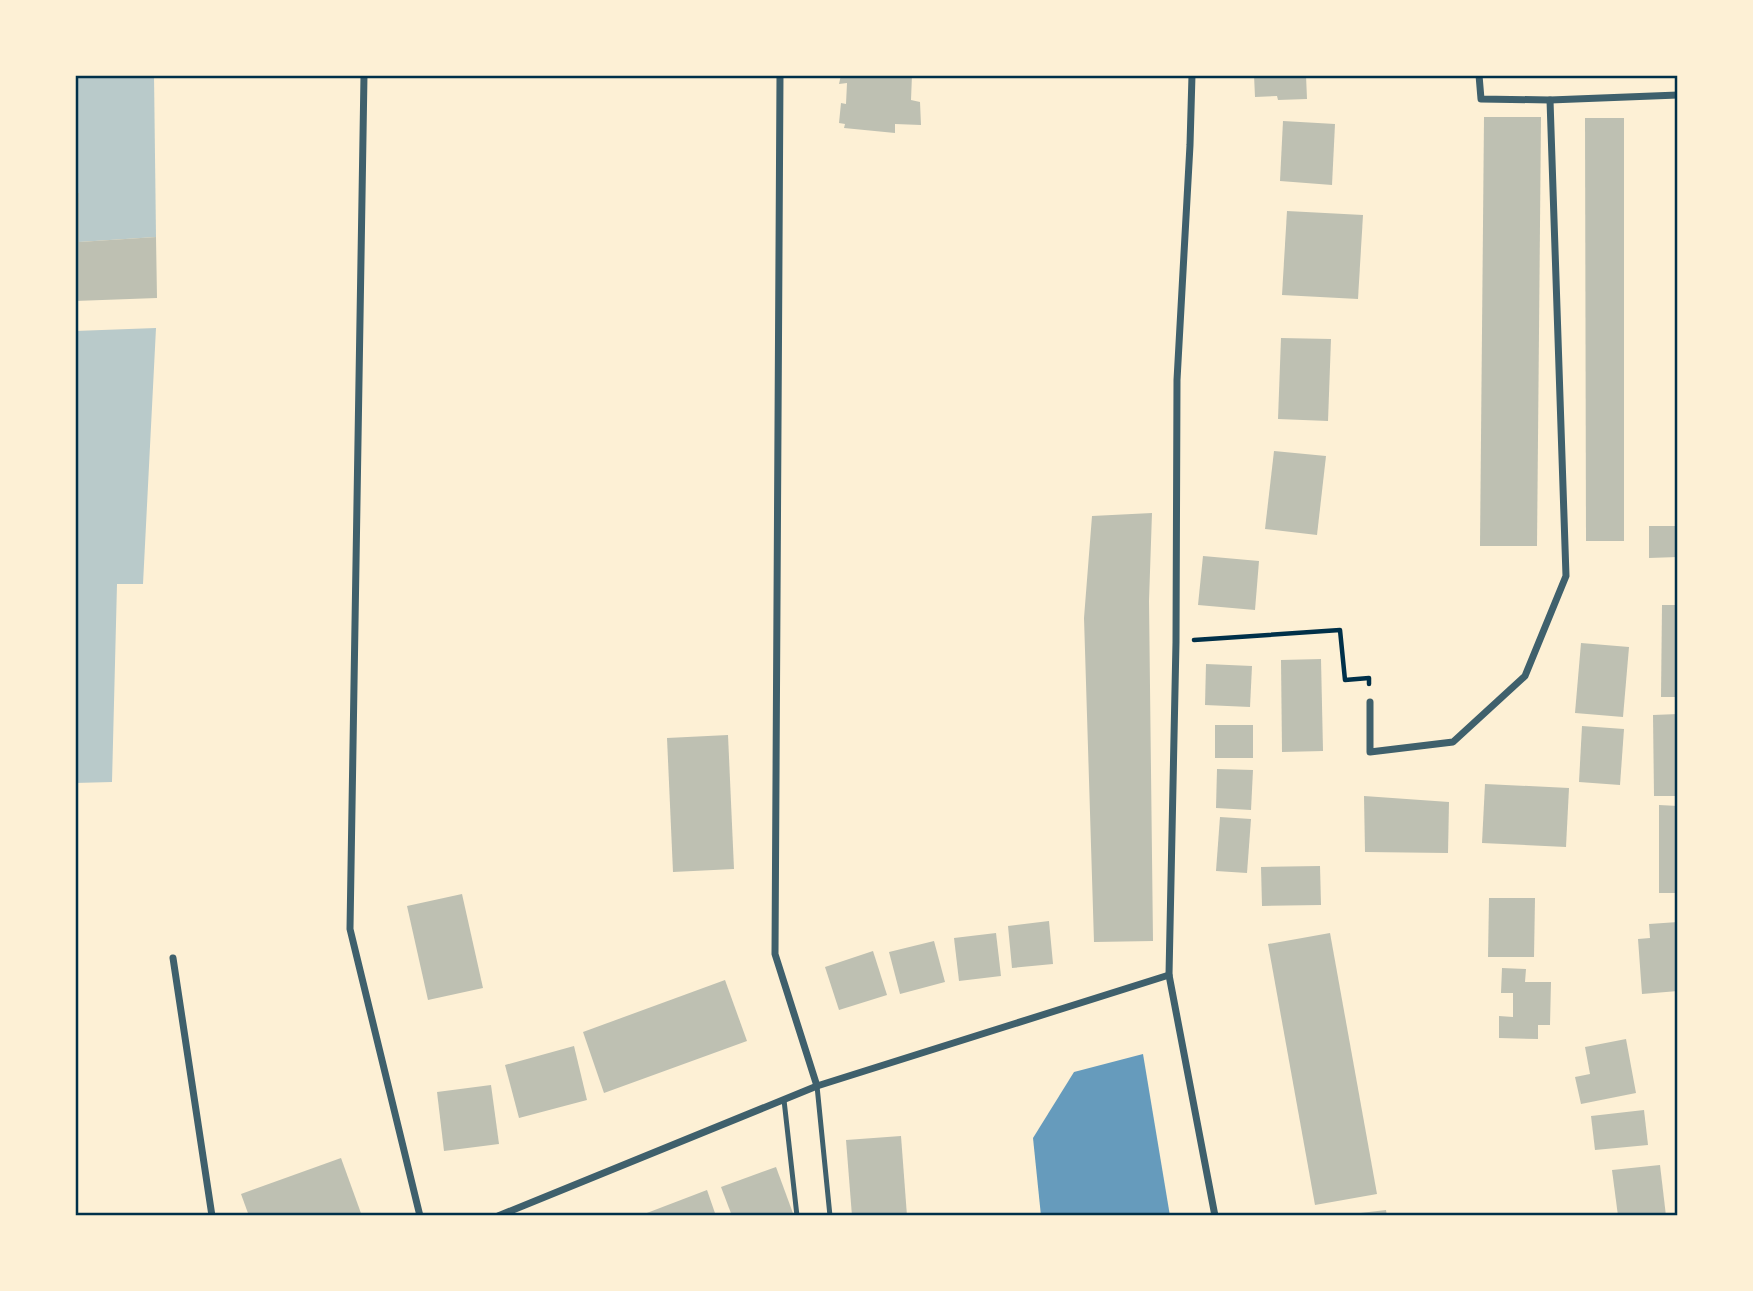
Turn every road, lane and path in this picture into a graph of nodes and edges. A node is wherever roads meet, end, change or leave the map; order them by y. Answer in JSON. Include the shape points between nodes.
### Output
{"nodes":[{"id":1,"x":364,"y":75,"type":"edge"},
{"id":2,"x":780,"y":75,"type":"edge"},
{"id":3,"x":1192,"y":75,"type":"edge"},
{"id":4,"x":1479,"y":75,"type":"edge"},
{"id":5,"x":1678,"y":95,"type":"edge"},
{"id":6,"x":1550,"y":100,"type":"junction"},
{"id":7,"x":1176,"y":642,"type":"junction"},
{"id":8,"x":1370,"y":702,"type":"joint"},
{"id":9,"x":173,"y":958,"type":"dead end"},
{"id":10,"x":1169,"y":975,"type":"junction"},
{"id":11,"x":817,"y":1086,"type":"junction"},
{"id":12,"x":784,"y":1100,"type":"junction"},
{"id":13,"x":212,"y":1216,"type":"edge"},
{"id":14,"x":420,"y":1216,"type":"edge"},
{"id":15,"x":498,"y":1216,"type":"edge"},
{"id":16,"x":797,"y":1216,"type":"edge"},
{"id":17,"x":830,"y":1216,"type":"edge"},
{"id":18,"x":1215,"y":1216,"type":"edge"}],
"edges":[{"from":1,"to":14,"type":"street","via":[[350,929]]},
{"from":2,"to":11,"type":"street","via":[[775,954]]},
{"from":3,"to":7,"type":"street","via":[[1177,380]]},
{"from":4,"to":6,"type":"street","via":[[1481,99]]},
{"from":5,"to":6,"type":"street"},
{"from":6,"to":8,"type":"street","via":[[1566,576],[1525,676],[1453,743],[1370,752]]},
{"from":7,"to":8,"type":"path","via":[[1340,630],[1345,680],[1369,678]]},
{"from":7,"to":10,"type":"street"},
{"from":9,"to":13,"type":"street"},
{"from":10,"to":11,"type":"street"},
{"from":10,"to":18,"type":"street"},
{"from":11,"to":12,"type":"street"},
{"from":11,"to":17,"type":"lane"},
{"from":12,"to":15,"type":"street"},
{"from":12,"to":16,"type":"lane"}]}
